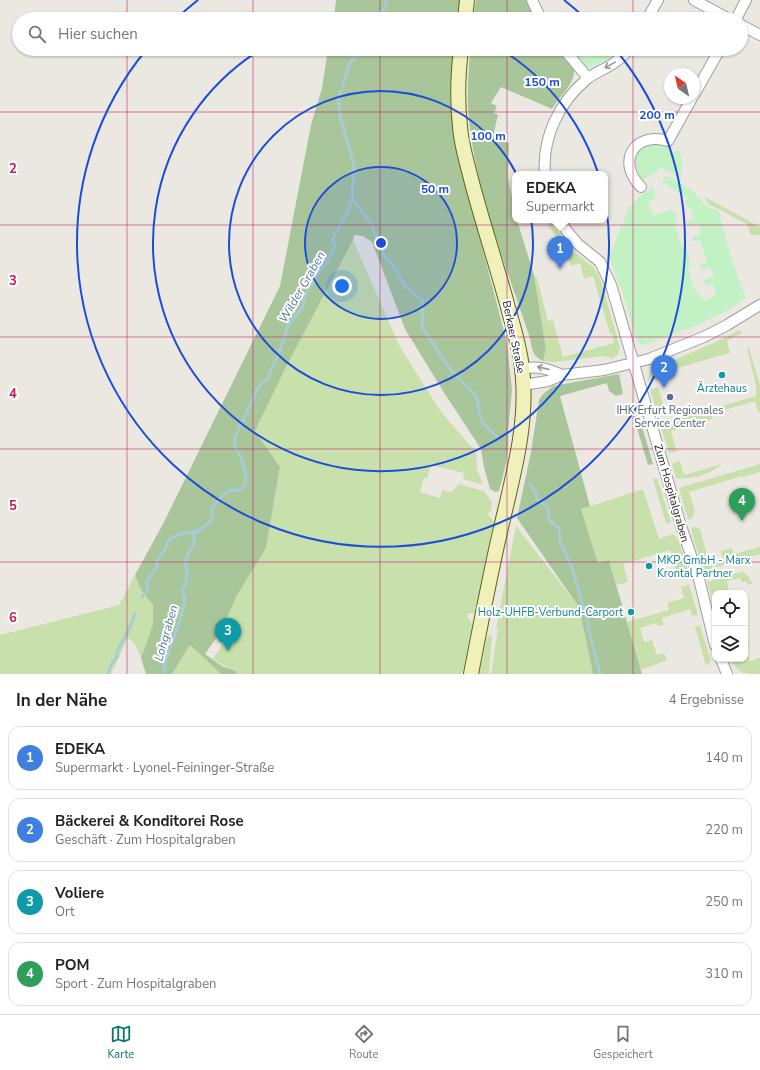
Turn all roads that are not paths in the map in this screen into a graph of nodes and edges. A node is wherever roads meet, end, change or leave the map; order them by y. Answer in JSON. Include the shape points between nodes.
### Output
{"nodes":[{"id":1,"x":467,"y":0,"type":"edge"},
{"id":2,"x":532,"y":0,"type":"edge"},
{"id":3,"x":658,"y":0,"type":"edge"},
{"id":4,"x":694,"y":0,"type":"edge"},
{"id":5,"x":746,"y":0,"type":"edge"},
{"id":6,"x":466,"y":12,"type":"edge"},
{"id":7,"x":538,"y":12,"type":"edge"},
{"id":8,"x":651,"y":12,"type":"edge"},
{"id":9,"x":716,"y":12,"type":"edge"},
{"id":10,"x":740,"y":12,"type":"edge"},
{"id":11,"x":748,"y":29,"type":"edge"},
{"id":12,"x":760,"y":35,"type":"edge"},
{"id":13,"x":460,"y":56,"type":"edge"},
{"id":14,"x":570,"y":56,"type":"edge"},
{"id":15,"x":622,"y":56,"type":"edge"},
{"id":16,"x":716,"y":56,"type":"edge"},
{"id":17,"x":588,"y":78,"type":"junction"},
{"id":18,"x":700,"y":84,"type":"edge"},
{"id":19,"x":689,"y":104,"type":"edge"},
{"id":20,"x":546,"y":171,"type":"edge"},
{"id":21,"x":641,"y":187,"type":"dead end"},
{"id":22,"x":562,"y":223,"type":"edge"},
{"id":23,"x":760,"y":305,"type":"edge"},
{"id":24,"x":633,"y":364,"type":"junction"},
{"id":25,"x":522,"y":369,"type":"junction"},
{"id":26,"x":562,"y":375,"type":"junction"},
{"id":27,"x":523,"y":385,"type":"junction"},
{"id":28,"x":712,"y":633,"type":"edge"},
{"id":29,"x":722,"y":662,"type":"edge"},
{"id":30,"x":471,"y":674,"type":"edge"},
{"id":31,"x":727,"y":674,"type":"edge"}],
"edges":[{"from":1,"to":6,"type":"main road"},
{"from":2,"to":7,"type":"street"},
{"from":3,"to":8,"type":"street"},
{"from":4,"to":9,"type":"street"},
{"from":5,"to":10,"type":"street"},
{"from":11,"to":12,"type":"street"},
{"from":13,"to":25,"type":"main road","name":"Berkaer Straße","via":[[458,82],[460,127],[476,199],[506,299]]},
{"from":14,"to":17,"type":"street"},
{"from":15,"to":17,"type":"street","one_way":true},
{"from":16,"to":18,"type":"street"},
{"from":17,"to":20,"type":"street","via":[[557,116],[546,148]]},
{"from":19,"to":21,"type":"street","via":[[668,141],[652,139],[641,142],[633,150],[629,170],[634,181]]},
{"from":22,"to":24,"type":"street","name":"Zum Hospitalgraben","via":[[572,238],[600,262],[605,271]]},
{"from":23,"to":24,"type":"street","via":[[706,336]]},
{"from":24,"to":26,"type":"street"},
{"from":24,"to":28,"type":"street","name":"Zum Hospitalgraben"},
{"from":26,"to":25,"type":"street","one_way":true,"via":[[534,366]]},
{"from":25,"to":27,"type":"main road","name":"Berkaer Straße"},
{"from":26,"to":27,"type":"street","via":[[548,381]]},
{"from":27,"to":30,"type":"main road","name":"Berkaer Straße","via":[[517,457]]},
{"from":29,"to":31,"type":"street"}]}
